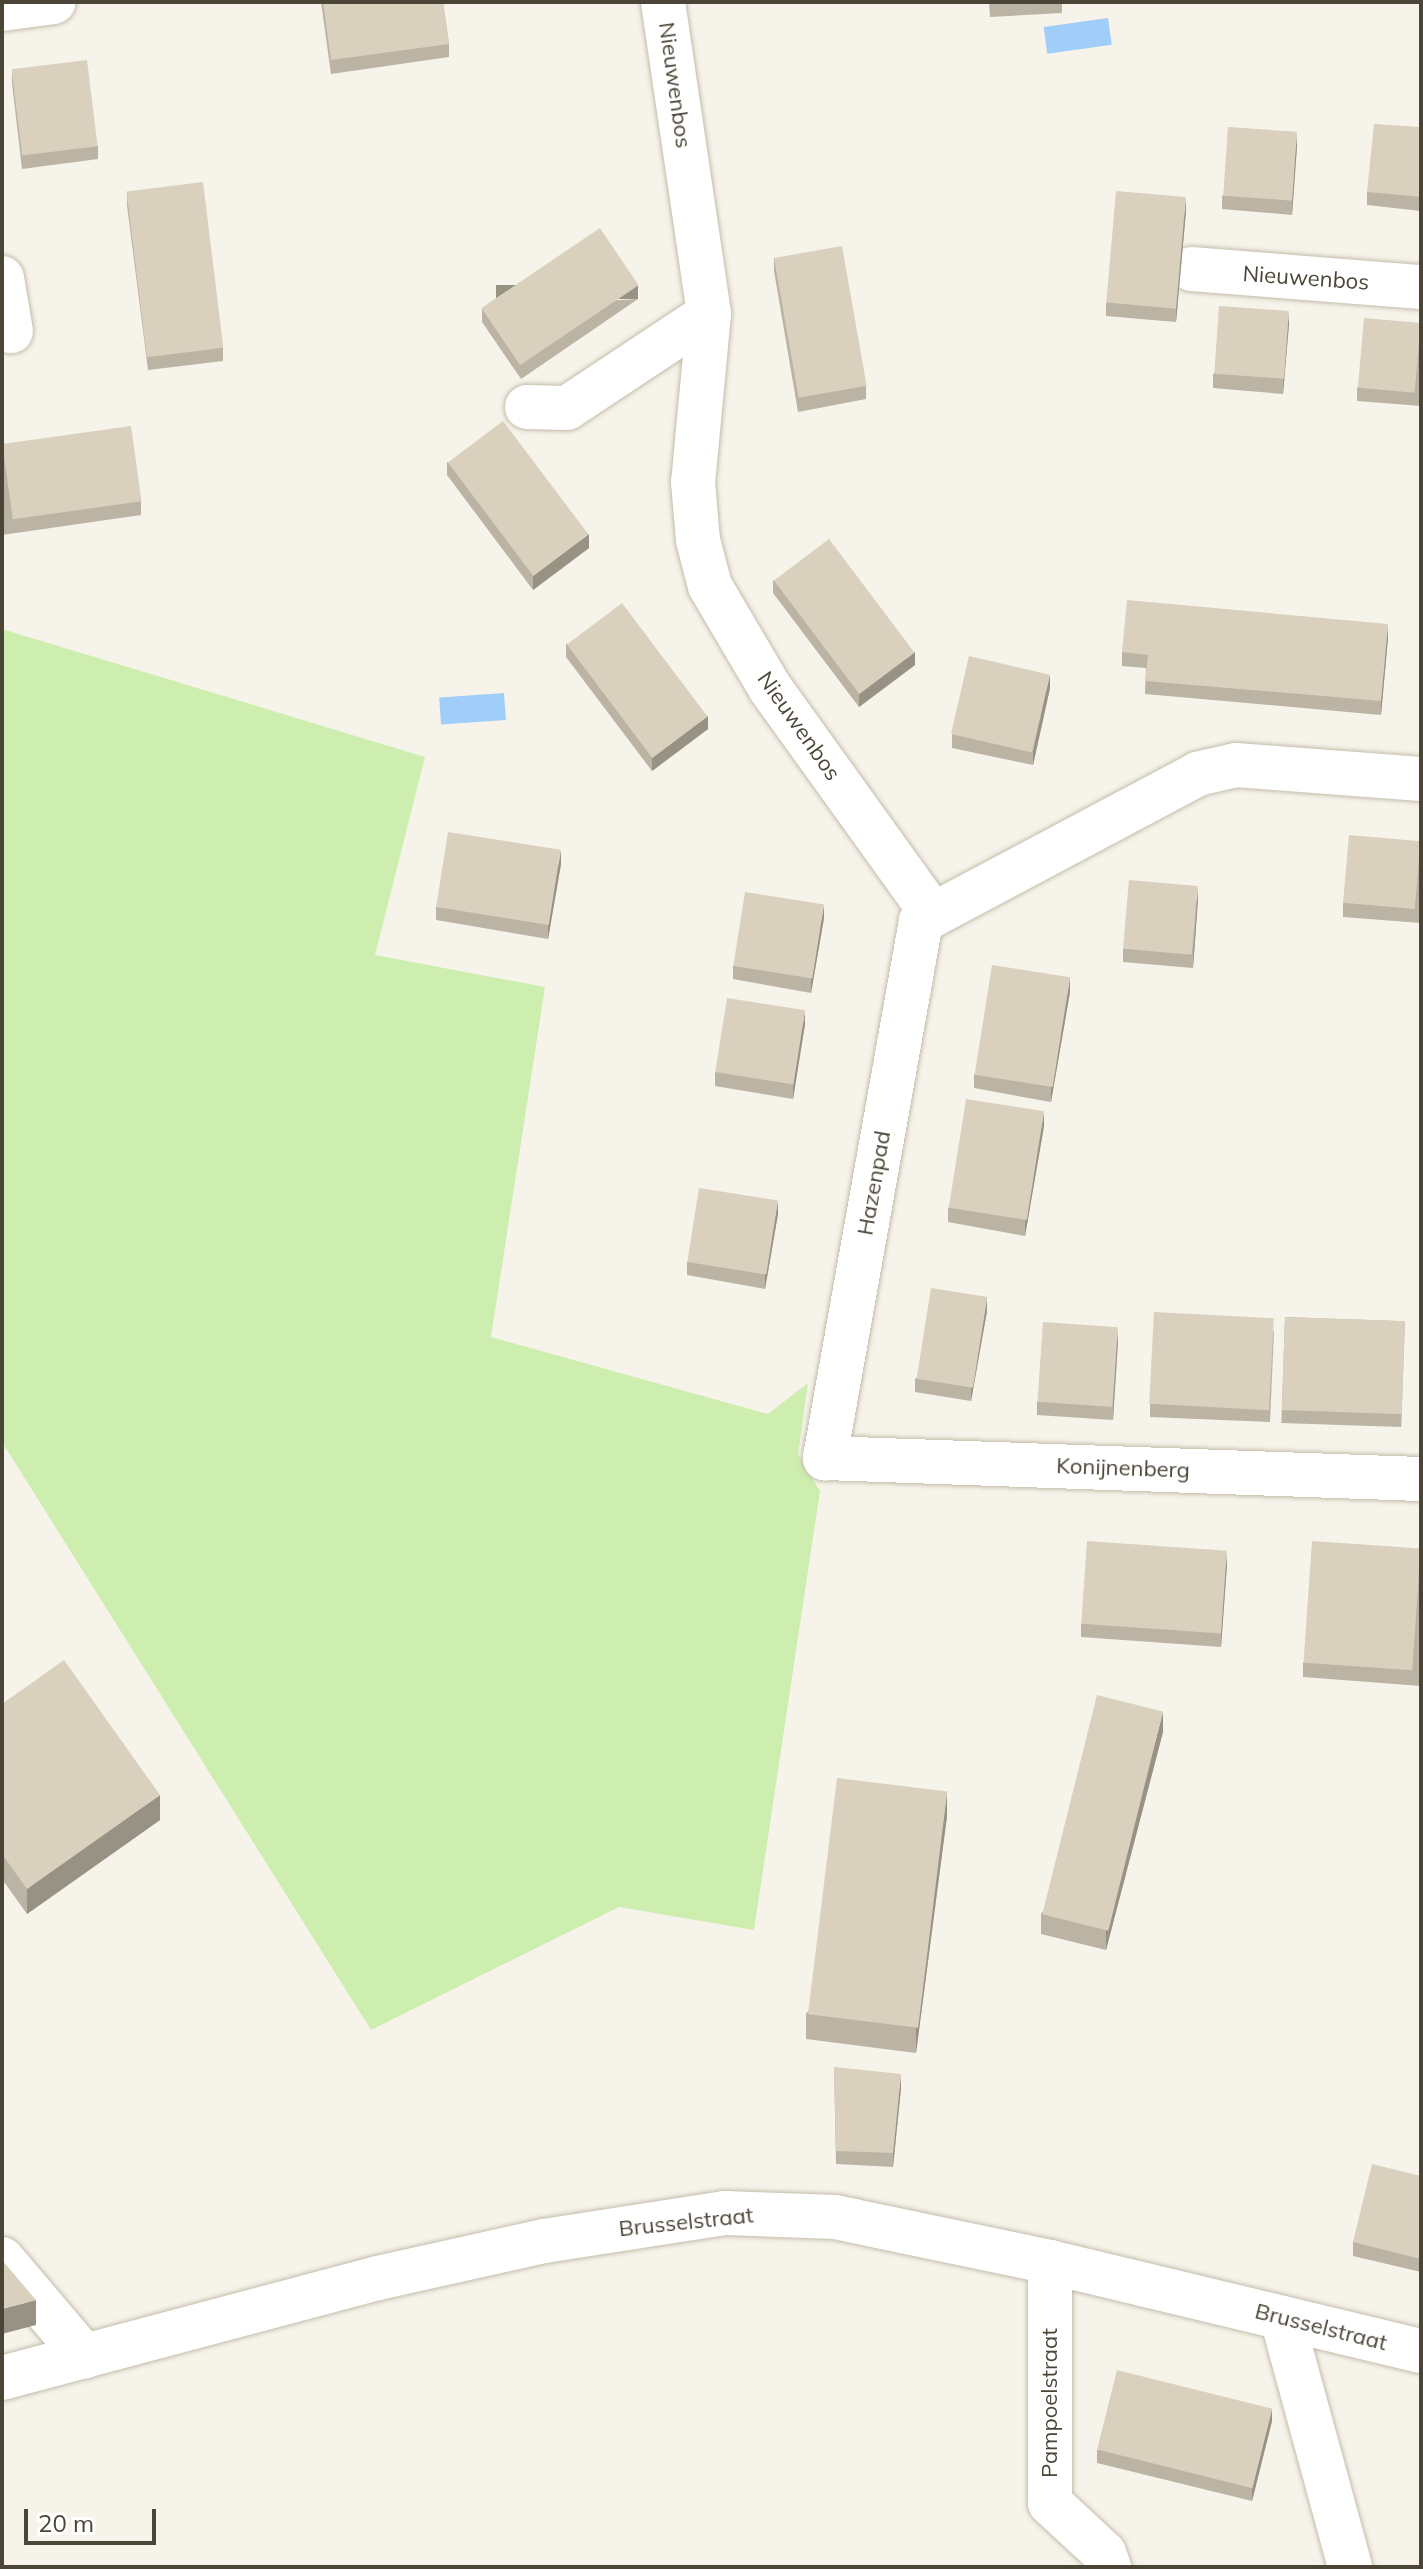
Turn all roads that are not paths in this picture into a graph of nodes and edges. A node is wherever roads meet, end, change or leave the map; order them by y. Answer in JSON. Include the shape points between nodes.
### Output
{"nodes":[{"id":1,"x":54,"y":2,"type":"edge"},
{"id":2,"x":663,"y":2,"type":"edge"},
{"id":3,"x":2,"y":9,"type":"edge"},
{"id":4,"x":1191,"y":269,"type":"dead end"},
{"id":5,"x":2,"y":278,"type":"edge"},
{"id":6,"x":1421,"y":287,"type":"edge"},
{"id":7,"x":709,"y":314,"type":"junction"},
{"id":8,"x":11,"y":331,"type":"dead end"},
{"id":9,"x":527,"y":407,"type":"dead end"},
{"id":10,"x":1421,"y":779,"type":"edge"},
{"id":11,"x":933,"y":915,"type":"junction"},
{"id":12,"x":825,"y":1458,"type":"joint"},
{"id":13,"x":1421,"y":1479,"type":"edge"},
{"id":14,"x":2,"y":2259,"type":"edge"},
{"id":15,"x":1050,"y":2262,"type":"junction"},
{"id":16,"x":1282,"y":2318,"type":"junction"},
{"id":17,"x":1421,"y":2351,"type":"edge"},
{"id":18,"x":85,"y":2357,"type":"junction"},
{"id":19,"x":2,"y":2378,"type":"edge"},
{"id":20,"x":1109,"y":2567,"type":"edge"},
{"id":21,"x":1350,"y":2567,"type":"edge"}],
"edges":[{"from":1,"to":3,"type":"street"},
{"from":2,"to":7,"type":"street","name":"Nieuwenbos"},
{"from":4,"to":6,"type":"street","name":"Nieuwenbos"},
{"from":5,"to":8,"type":"street"},
{"from":7,"to":9,"type":"street","via":[[567,408]]},
{"from":7,"to":11,"type":"street","name":"Nieuwenbos","via":[[693,482],[698,540],[710,586],[770,688]]},
{"from":10,"to":11,"type":"street","via":[[1236,765],[1198,774]]},
{"from":11,"to":12,"type":"street","name":"Hazenpad","via":[[921,921]]},
{"from":12,"to":13,"type":"street","name":"Konijnenberg"},
{"from":14,"to":18,"type":"street"},
{"from":15,"to":16,"type":"street","name":"Brusselstraat"},
{"from":15,"to":18,"type":"street","name":"Brusselstraat","via":[[835,2217],[725,2213],[544,2241],[378,2278]]},
{"from":15,"to":20,"type":"street","name":"Pampoelstraat","via":[[1050,2503],[1104,2553]]},
{"from":16,"to":17,"type":"street","name":"Brusselstraat"},
{"from":16,"to":21,"type":"street"},
{"from":18,"to":19,"type":"street","name":"Brusselstraat"}]}
